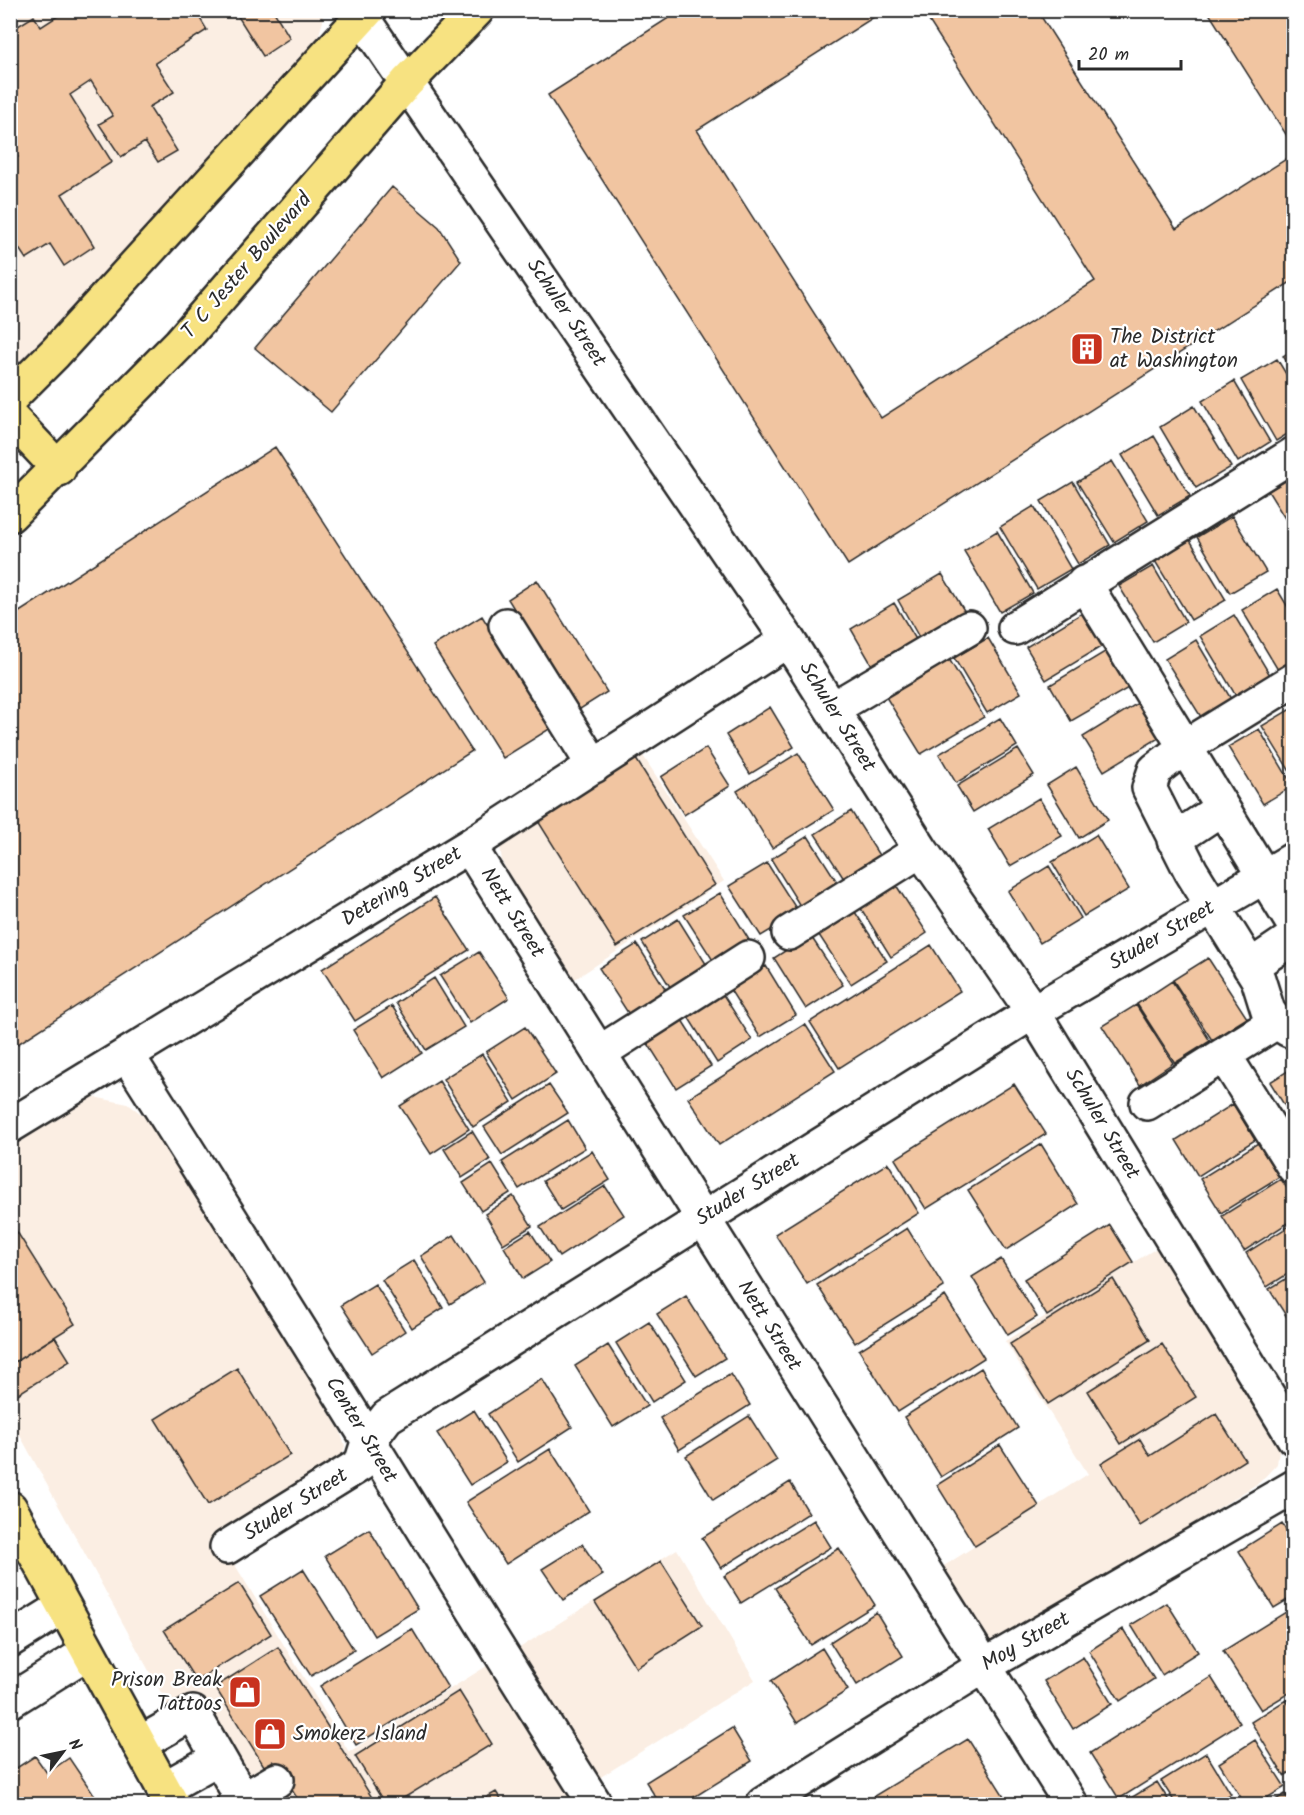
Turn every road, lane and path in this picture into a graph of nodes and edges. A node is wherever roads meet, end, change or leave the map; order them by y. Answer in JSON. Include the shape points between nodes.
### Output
{"nodes":[{"id":1,"x":477,"y":10,"type":"edge"},
{"id":2,"x":362,"y":13,"type":"edge"},
{"id":3,"x":407,"y":82,"type":"junction"},
{"id":4,"x":10,"y":398,"type":"edge"},
{"id":5,"x":10,"y":417,"type":"edge"},
{"id":6,"x":1293,"y":454,"type":"edge"},
{"id":7,"x":59,"y":469,"type":"junction"},
{"id":8,"x":10,"y":515,"type":"edge"},
{"id":9,"x":1084,"y":583,"type":"junction"},
{"id":10,"x":506,"y":625,"type":"dead end"},
{"id":11,"x":969,"y":628,"type":"dead end"},
{"id":12,"x":1015,"y":628,"type":"dead end"},
{"id":13,"x":788,"y":640,"type":"junction"},
{"id":14,"x":1293,"y":680,"type":"edge"},
{"id":15,"x":832,"y":709,"type":"junction"},
{"id":16,"x":1185,"y":747,"type":"junction"},
{"id":17,"x":594,"y":766,"type":"junction"},
{"id":18,"x":1222,"y":808,"type":"junction"},
{"id":19,"x":1174,"y":840,"type":"junction"},
{"id":20,"x":469,"y":846,"type":"junction"},
{"id":21,"x":921,"y":850,"type":"junction"},
{"id":22,"x":1293,"y":859,"type":"edge"},
{"id":23,"x":1264,"y":878,"type":"junction"},
{"id":24,"x":1213,"y":907,"type":"junction"},
{"id":25,"x":1293,"y":925,"type":"edge"},
{"id":26,"x":789,"y":933,"type":"dead end"},
{"id":27,"x":1293,"y":937,"type":"edge"},
{"id":28,"x":748,"y":958,"type":"dead end"},
{"id":29,"x":1250,"y":967,"type":"junction"},
{"id":30,"x":1033,"y":1012,"type":"junction"},
{"id":31,"x":1285,"y":1025,"type":"edge"},
{"id":32,"x":599,"y":1053,"type":"junction"},
{"id":33,"x":128,"y":1054,"type":"junction"},
{"id":34,"x":1224,"y":1055,"type":"junction"},
{"id":35,"x":1147,"y":1103,"type":"dead end"},
{"id":36,"x":10,"y":1126,"type":"edge"},
{"id":37,"x":1293,"y":1167,"type":"edge"},
{"id":38,"x":702,"y":1219,"type":"junction"},
{"id":39,"x":1293,"y":1438,"type":"edge"},
{"id":40,"x":368,"y":1442,"type":"junction"},
{"id":41,"x":1293,"y":1487,"type":"edge"},
{"id":42,"x":10,"y":1508,"type":"edge"},
{"id":43,"x":227,"y":1547,"type":"dead end"},
{"id":44,"x":63,"y":1607,"type":"junction"},
{"id":45,"x":10,"y":1640,"type":"edge"},
{"id":46,"x":88,"y":1652,"type":"junction"},
{"id":47,"x":984,"y":1666,"type":"junction"},
{"id":48,"x":10,"y":1701,"type":"edge"},
{"id":49,"x":139,"y":1744,"type":"junction"},
{"id":50,"x":218,"y":1758,"type":"junction"},
{"id":51,"x":277,"y":1780,"type":"dead end"},
{"id":52,"x":167,"y":1797,"type":"edge"},
{"id":53,"x":238,"y":1802,"type":"edge"},
{"id":54,"x":595,"y":1804,"type":"edge"},
{"id":55,"x":763,"y":1804,"type":"edge"},
{"id":56,"x":1071,"y":1804,"type":"edge"}],
"edges":[{"from":1,"to":3,"type":"main road","name":"T C Jester Boulevard"},
{"from":2,"to":3,"type":"street","name":"Schuler Street"},
{"from":2,"to":4,"type":"main road"},
{"from":3,"to":7,"type":"main road","name":"T C Jester Boulevard","via":[[180,343]]},
{"from":3,"to":13,"type":"street","name":"Schuler Street"},
{"from":5,"to":7,"type":"main road"},
{"from":6,"to":9,"type":"street"},
{"from":7,"to":8,"type":"main road","name":"T C Jester Boulevard"},
{"from":9,"to":12,"type":"street"},
{"from":9,"to":16,"type":"street"},
{"from":10,"to":17,"type":"street"},
{"from":11,"to":15,"type":"street"},
{"from":13,"to":15,"type":"street","name":"Schuler Street"},
{"from":13,"to":17,"type":"street","name":"Detering Street"},
{"from":14,"to":16,"type":"street"},
{"from":15,"to":21,"type":"street","name":"Schuler Street"},
{"from":16,"to":18,"type":"street"},
{"from":16,"to":19,"type":"street","via":[[1155,770],[1149,788]]},
{"from":17,"to":20,"type":"street","name":"Detering Street"},
{"from":18,"to":19,"type":"street"},
{"from":18,"to":23,"type":"street"},
{"from":19,"to":24,"type":"street"},
{"from":20,"to":32,"type":"street","name":"Nett Street"},
{"from":20,"to":33,"type":"street","name":"Detering Street"},
{"from":21,"to":26,"type":"street"},
{"from":21,"to":30,"type":"street","name":"Schuler Street"},
{"from":22,"to":23,"type":"street","name":"Studer Street"},
{"from":23,"to":24,"type":"street","name":"Studer Street"},
{"from":23,"to":25,"type":"street"},
{"from":24,"to":29,"type":"street"},
{"from":24,"to":30,"type":"street","name":"Studer Street"},
{"from":27,"to":29,"type":"street"},
{"from":28,"to":32,"type":"street"},
{"from":29,"to":31,"type":"street","via":[[1268,1011]]},
{"from":30,"to":38,"type":"street","name":"Studer Street"},
{"from":30,"to":39,"type":"street","name":"Schuler Street"},
{"from":31,"to":34,"type":"street"},
{"from":32,"to":38,"type":"street","name":"Nett Street"},
{"from":33,"to":36,"type":"street","name":"Detering Street"},
{"from":33,"to":40,"type":"street","name":"Center Street","via":[[272,1280]]},
{"from":34,"to":35,"type":"street"},
{"from":34,"to":37,"type":"street"},
{"from":38,"to":40,"type":"street","name":"Studer Street","via":[[387,1417]]},
{"from":38,"to":47,"type":"street","name":"Nett Street"},
{"from":40,"to":43,"type":"street","name":"Studer Street","via":[[361,1464]]},
{"from":40,"to":54,"type":"street","name":"Center Street"},
{"from":41,"to":47,"type":"street","name":"Moy Street"},
{"from":42,"to":44,"type":"main road"},
{"from":44,"to":45,"type":"street"},
{"from":44,"to":46,"type":"main road"},
{"from":46,"to":48,"type":"street"},
{"from":46,"to":49,"type":"main road"},
{"from":47,"to":55,"type":"street","name":"Moy Street"},
{"from":47,"to":56,"type":"street","name":"Nett Street"},
{"from":49,"to":50,"type":"street","via":[[193,1713]]},
{"from":49,"to":52,"type":"main road"},
{"from":50,"to":52,"type":"street"},
{"from":50,"to":53,"type":"street"},
{"from":51,"to":53,"type":"street"}]}
